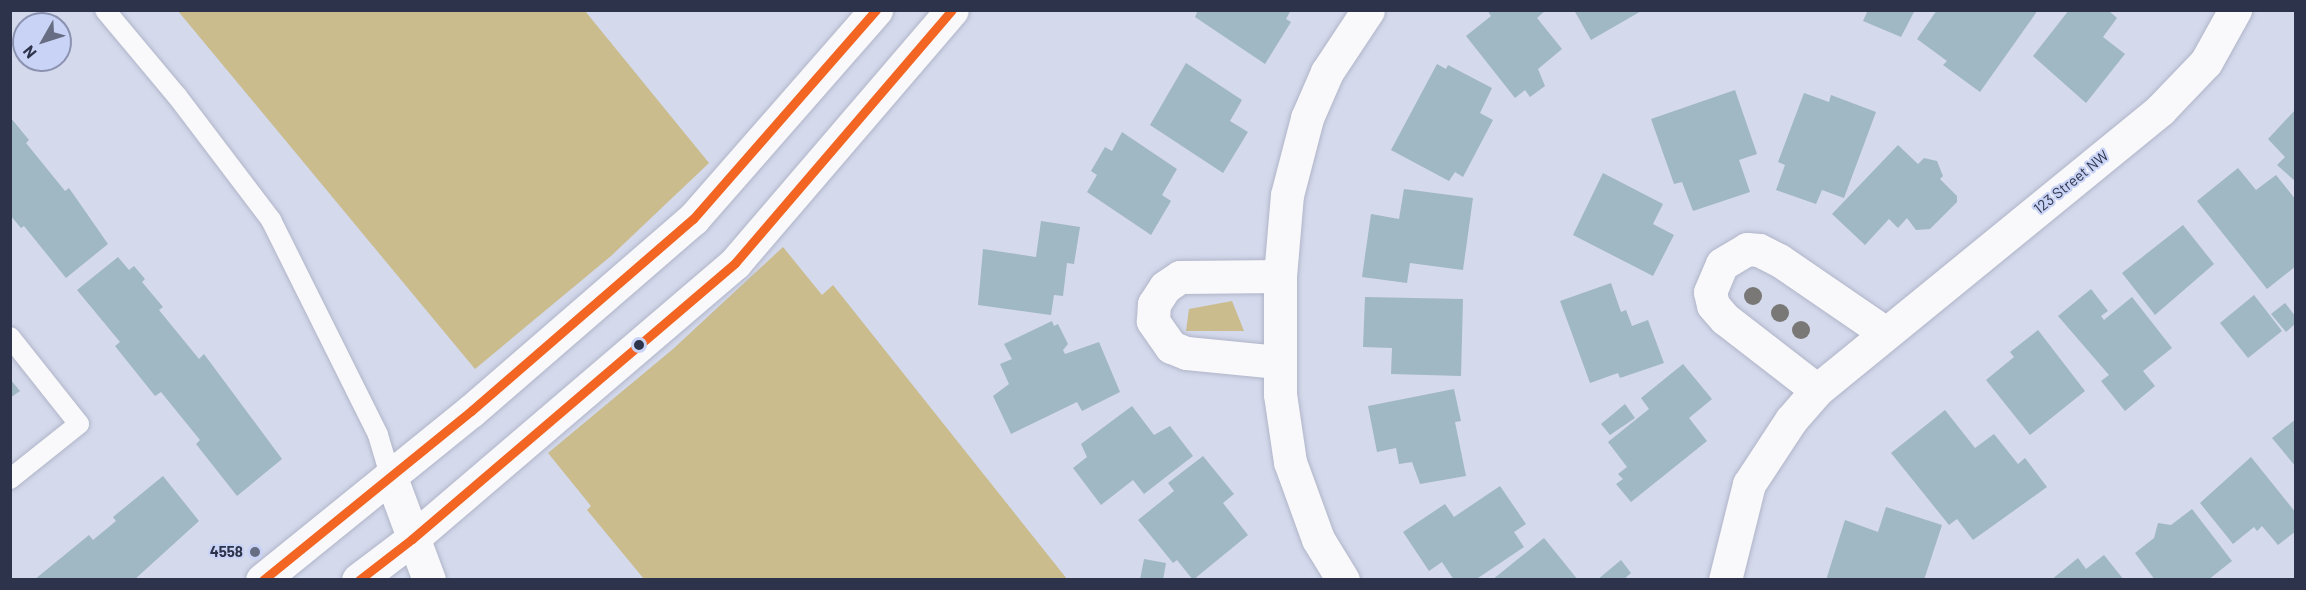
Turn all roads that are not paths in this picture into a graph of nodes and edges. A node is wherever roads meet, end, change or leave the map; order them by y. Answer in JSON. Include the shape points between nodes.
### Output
{"nodes":[{"id":1,"x":105,"y":10,"type":"edge"},
{"id":2,"x":876,"y":10,"type":"edge"},
{"id":3,"x":952,"y":10,"type":"edge"},
{"id":4,"x":1368,"y":10,"type":"edge"},
{"id":5,"x":2235,"y":10,"type":"edge"},
{"id":6,"x":1280,"y":276,"type":"junction"},
{"id":7,"x":1884,"y":332,"type":"junction"},
{"id":8,"x":10,"y":337,"type":"edge"},
{"id":9,"x":1278,"y":362,"type":"junction"},
{"id":10,"x":1817,"y":390,"type":"junction"},
{"id":11,"x":390,"y":475,"type":"junction"},
{"id":12,"x":10,"y":479,"type":"edge"},
{"id":13,"x":412,"y":539,"type":"junction"},
{"id":14,"x":262,"y":579,"type":"edge"},
{"id":15,"x":358,"y":579,"type":"edge"},
{"id":16,"x":429,"y":579,"type":"edge"},
{"id":17,"x":1343,"y":579,"type":"edge"},
{"id":18,"x":1725,"y":579,"type":"edge"}],
"edges":[{"from":1,"to":11,"type":"lane","via":[[177,96],[271,220],[378,435]]},
{"from":2,"to":11,"type":"street","via":[[693,219],[471,411]]},
{"from":3,"to":13,"type":"street","via":[[735,263]]},
{"from":4,"to":6,"type":"street","via":[[1327,72],[1307,118],[1287,195]]},
{"from":5,"to":7,"type":"street","name":"123 Street NW","via":[[2206,62],[2160,110]]},
{"from":6,"to":9,"type":"street"},
{"from":6,"to":9,"type":"street","via":[[1180,278],[1165,287],[1154,304],[1153,321],[1171,347],[1186,353]]},
{"from":7,"to":10,"type":"street","name":"123 Street NW"},
{"from":7,"to":10,"type":"street","via":[[1759,250],[1747,249],[1722,264],[1710,292],[1713,305],[1725,319]]},
{"from":8,"to":12,"type":"lane","via":[[79,424]]},
{"from":9,"to":17,"type":"street","via":[[1283,426],[1300,500]]},
{"from":10,"to":18,"type":"street","name":"123 Street NW","via":[[1791,420],[1749,484]]},
{"from":11,"to":13,"type":"street"},
{"from":11,"to":14,"type":"street"},
{"from":13,"to":15,"type":"street"},
{"from":13,"to":16,"type":"street"}]}
